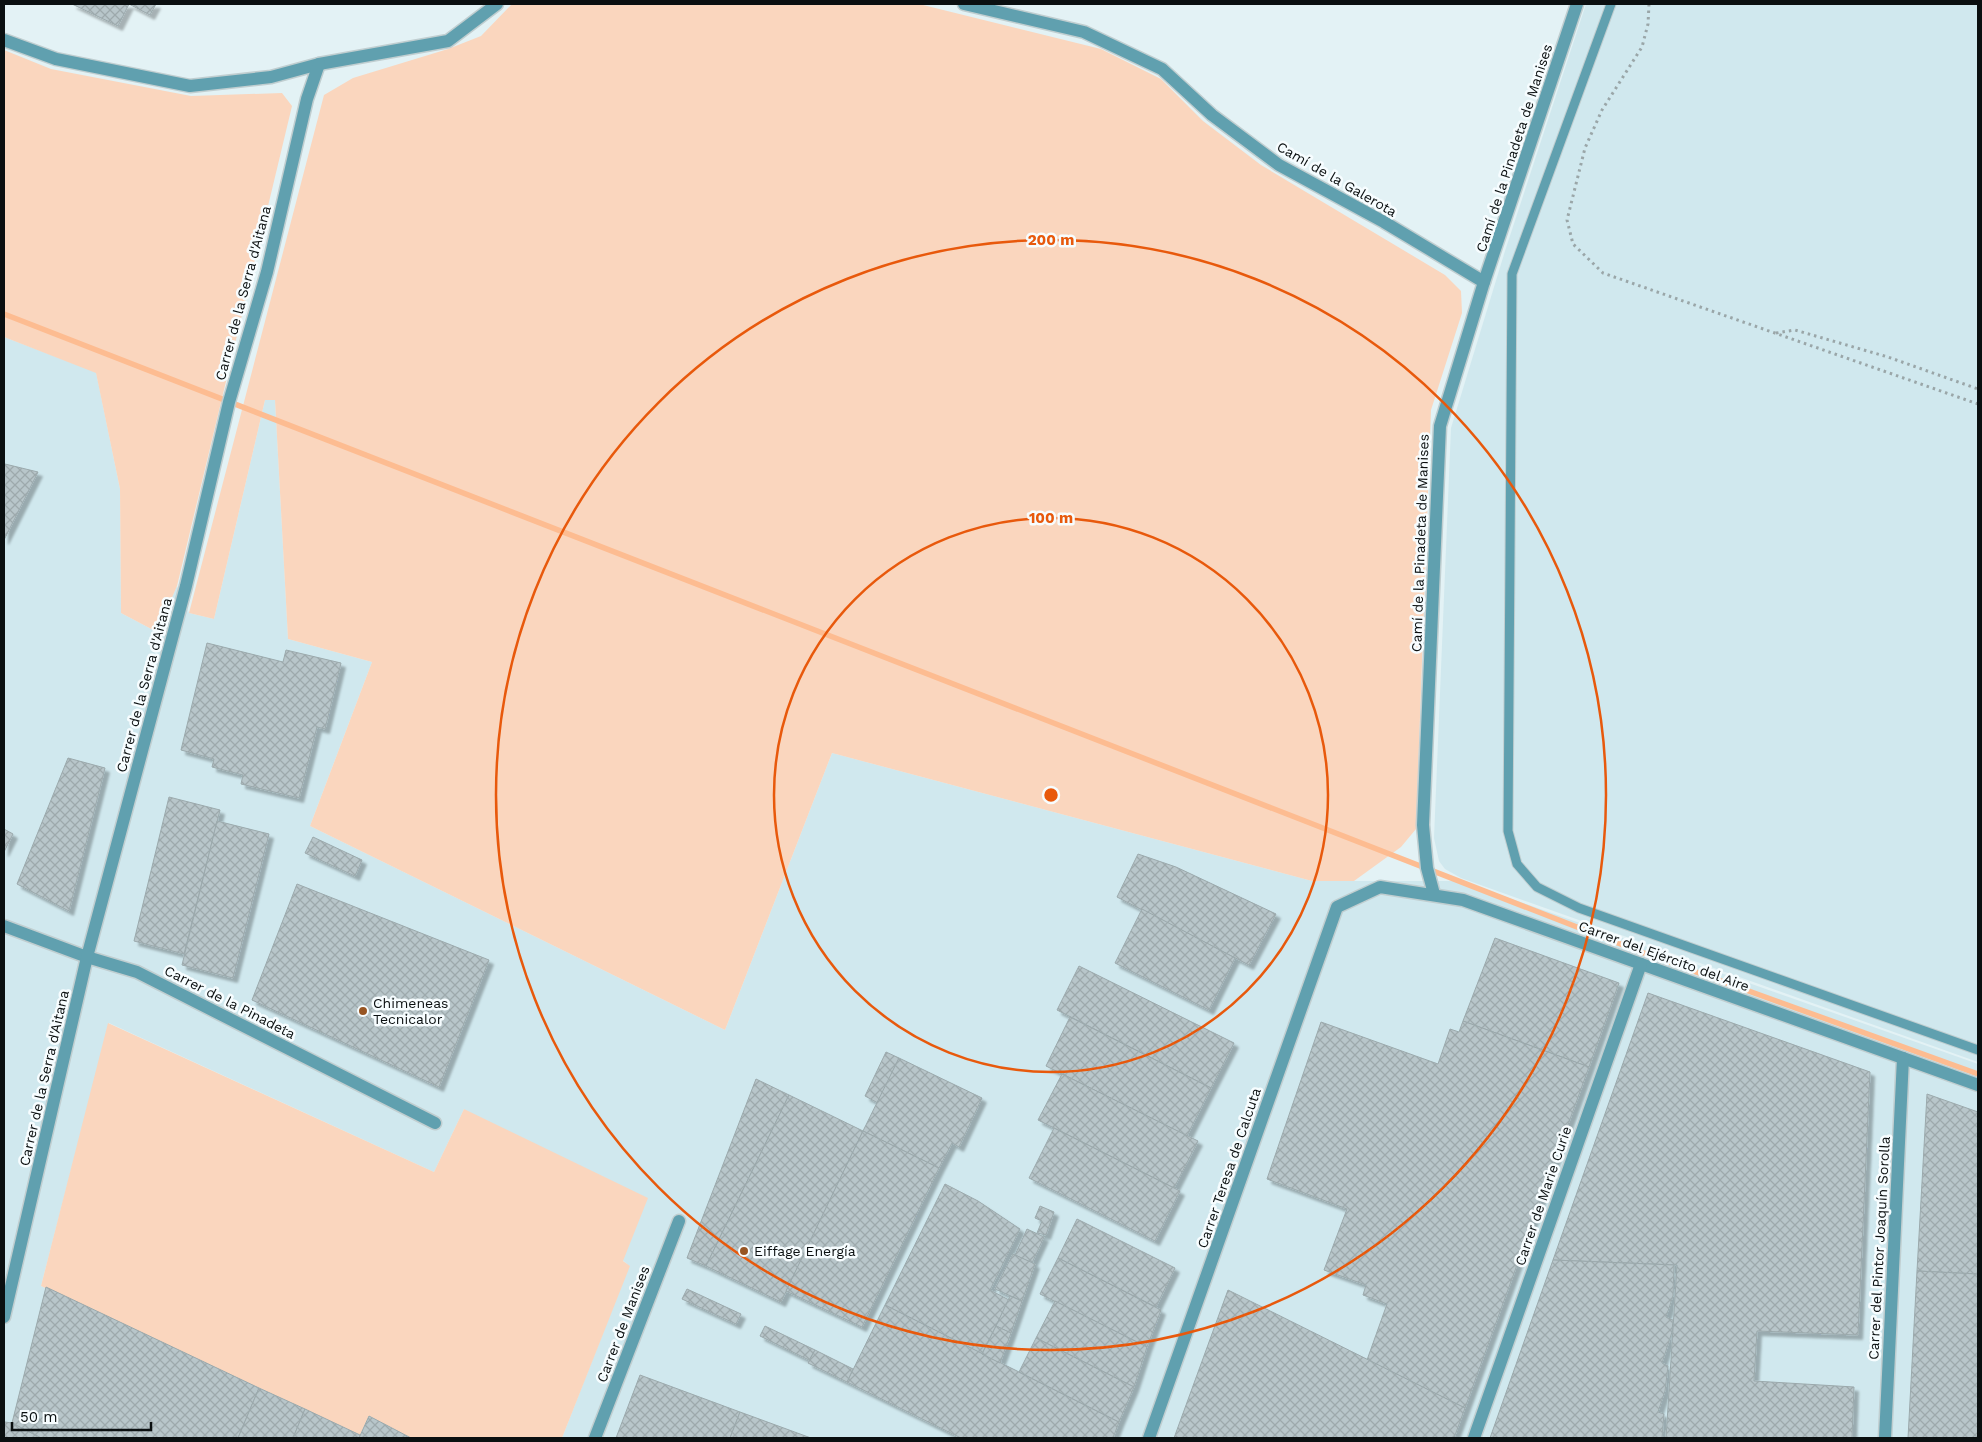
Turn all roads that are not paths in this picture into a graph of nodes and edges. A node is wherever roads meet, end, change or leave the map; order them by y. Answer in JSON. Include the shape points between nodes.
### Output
{"nodes":[{"id":1,"x":497,"y":4,"type":"edge"},
{"id":2,"x":964,"y":4,"type":"edge"},
{"id":3,"x":1578,"y":4,"type":"edge"},
{"id":4,"x":1611,"y":4,"type":"edge"},
{"id":5,"x":4,"y":40,"type":"edge"},
{"id":6,"x":319,"y":64,"type":"junction"},
{"id":7,"x":1484,"y":282,"type":"junction"},
{"id":8,"x":1434,"y":894,"type":"junction"},
{"id":9,"x":1337,"y":907,"type":"joint"},
{"id":10,"x":4,"y":926,"type":"edge"},
{"id":11,"x":87,"y":957,"type":"junction"},
{"id":12,"x":1641,"y":964,"type":"junction"},
{"id":13,"x":1978,"y":1050,"type":"edge"},
{"id":14,"x":1903,"y":1058,"type":"junction"},
{"id":15,"x":1978,"y":1085,"type":"edge"},
{"id":16,"x":435,"y":1123,"type":"dead end"},
{"id":17,"x":679,"y":1221,"type":"dead end"},
{"id":18,"x":4,"y":1317,"type":"edge"},
{"id":19,"x":595,"y":1438,"type":"edge"},
{"id":20,"x":1149,"y":1438,"type":"edge"},
{"id":21,"x":1474,"y":1438,"type":"edge"},
{"id":22,"x":1885,"y":1438,"type":"edge"}],
"edges":[{"from":1,"to":6,"type":"street","via":[[448,41]]},
{"from":2,"to":7,"type":"street","name":"Camí de la Galerota","via":[[1084,32],[1162,69],[1212,115],[1279,165],[1384,222]]},
{"from":3,"to":7,"type":"street","name":"Camí de la Pinadeta de Manises"},
{"from":4,"to":13,"type":"lane","via":[[1512,274],[1508,831],[1516,864],[1538,887],[1580,908]]},
{"from":5,"to":6,"type":"street","via":[[56,59],[190,86],[271,77]]},
{"from":6,"to":11,"type":"street","name":"Carrer de la Serra d'Aitana","via":[[307,99],[267,272],[229,402],[186,586]]},
{"from":7,"to":8,"type":"street","name":"Camí de la Pinadeta de Manises","via":[[1440,426],[1423,826],[1427,868]]},
{"from":8,"to":9,"type":"street","name":"Carrer del Ejército del Aire","via":[[1380,888]]},
{"from":8,"to":12,"type":"street","name":"Carrer del Ejército del Aire","via":[[1464,900]]},
{"from":9,"to":20,"type":"street","name":"Carrer Teresa de Calcuta"},
{"from":10,"to":11,"type":"street","name":"Carrer de la Pinadeta"},
{"from":11,"to":16,"type":"street","name":"Carrer de la Pinadeta","via":[[137,972]]},
{"from":11,"to":18,"type":"street","name":"Carrer de la Serra d'Aitana"},
{"from":12,"to":14,"type":"street","name":"Carrer del Ejército del Aire"},
{"from":12,"to":21,"type":"street","name":"Carrer de Marie Curie"},
{"from":14,"to":15,"type":"street","name":"Carrer del Ejército del Aire"},
{"from":14,"to":22,"type":"street","name":"Carrer del Pintor Joaquín Sorolla"},
{"from":17,"to":19,"type":"street","name":"Carrer de Manises"}]}
